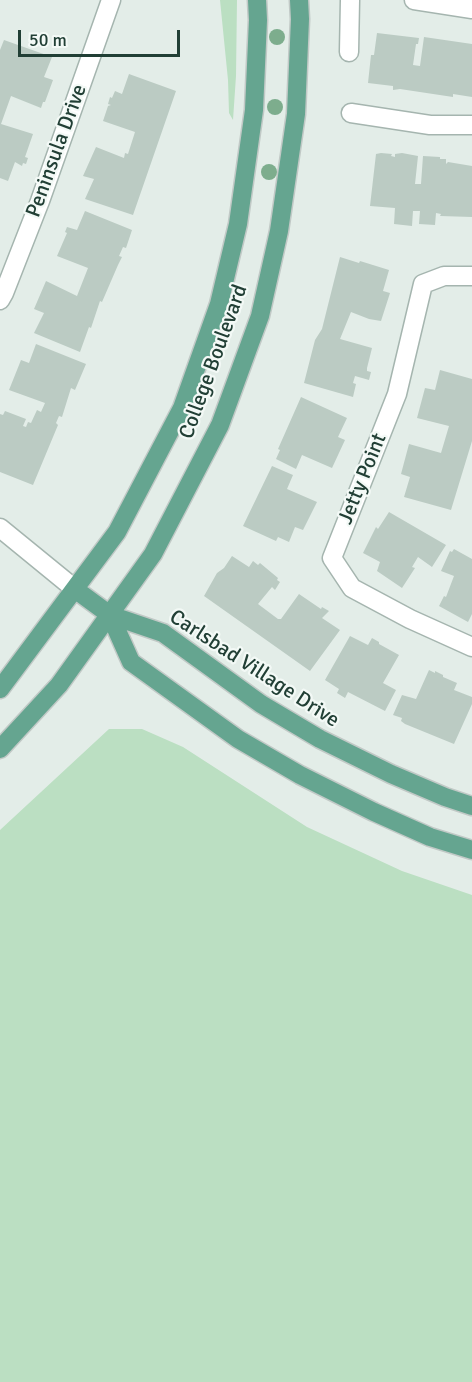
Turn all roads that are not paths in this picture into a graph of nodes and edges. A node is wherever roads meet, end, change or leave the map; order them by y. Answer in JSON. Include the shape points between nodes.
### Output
{"nodes":[{"id":1,"x":111,"y":0,"type":"edge"},
{"id":2,"x":256,"y":0,"type":"edge"},
{"id":3,"x":299,"y":0,"type":"edge"},
{"id":4,"x":350,"y":0,"type":"edge"},
{"id":5,"x":355,"y":0,"type":"edge"},
{"id":6,"x":414,"y":0,"type":"edge"},
{"id":7,"x":472,"y":9,"type":"edge"},
{"id":8,"x":349,"y":52,"type":"dead end"},
{"id":9,"x":351,"y":113,"type":"dead end"},
{"id":10,"x":472,"y":125,"type":"edge"},
{"id":11,"x":472,"y":276,"type":"edge"},
{"id":12,"x":0,"y":300,"type":"edge"},
{"id":13,"x":0,"y":528,"type":"edge"},
{"id":14,"x":76,"y":590,"type":"junction"},
{"id":15,"x":110,"y":615,"type":"junction"},
{"id":16,"x":472,"y":647,"type":"edge"},
{"id":17,"x":0,"y":689,"type":"edge"},
{"id":18,"x":0,"y":749,"type":"edge"},
{"id":19,"x":472,"y":806,"type":"edge"},
{"id":20,"x":472,"y":850,"type":"edge"}],
"edges":[{"from":1,"to":12,"type":"street","name":"Peninsula Drive","via":[[40,201]]},
{"from":2,"to":14,"type":"main road","name":"College Boulevard","via":[[254,110],[238,224],[219,304],[182,408],[117,532]]},
{"from":3,"to":15,"type":"main road","name":"College Boulevard","via":[[296,114],[279,231],[260,316],[220,425],[153,554]]},
{"from":4,"to":5,"type":"street"},
{"from":4,"to":8,"type":"street"},
{"from":6,"to":7,"type":"street"},
{"from":9,"to":10,"type":"street","via":[[429,125]]},
{"from":11,"to":16,"type":"street","name":"Jetty Point","via":[[444,276],[423,284],[397,394],[332,558],[352,588]]},
{"from":13,"to":14,"type":"street"},
{"from":14,"to":15,"type":"main road","name":"Carlsbad Village Drive"},
{"from":14,"to":17,"type":"main road","name":"College Boulevard"},
{"from":15,"to":18,"type":"main road","name":"College Boulevard","via":[[59,685]]},
{"from":15,"to":19,"type":"main road","name":"Carlsbad Village Drive","via":[[163,633],[261,704],[320,739],[391,774]]},
{"from":15,"to":20,"type":"main road","name":"Carlsbad Village Drive","via":[[131,662],[238,739],[374,812],[430,837]]}]}
